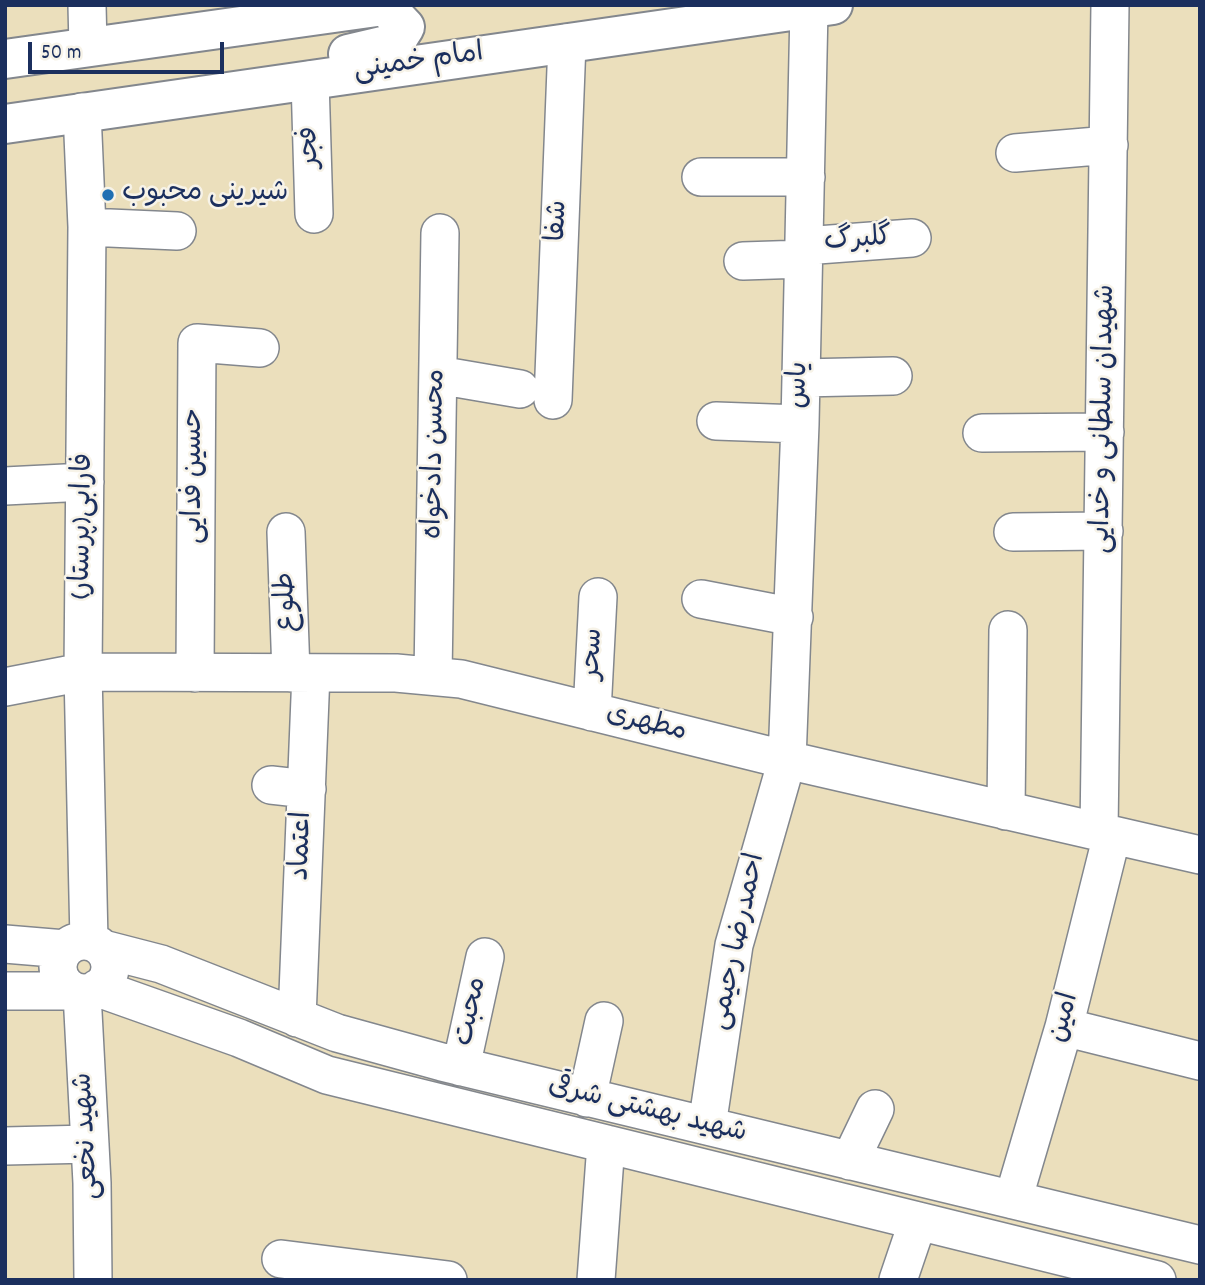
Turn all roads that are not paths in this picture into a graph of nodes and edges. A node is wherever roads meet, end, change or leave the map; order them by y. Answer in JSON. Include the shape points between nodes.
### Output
{"nodes":[{"id":1,"x":87,"y":5,"type":"edge"},
{"id":2,"x":391,"y":5,"type":"edge"},
{"id":3,"x":1110,"y":5,"type":"edge"},
{"id":4,"x":385,"y":6,"type":"edge"},
{"id":5,"x":821,"y":7,"type":"edge"},
{"id":6,"x":327,"y":10,"type":"edge"},
{"id":7,"x":567,"y":43,"type":"junction"},
{"id":8,"x":88,"y":47,"type":"junction"},
{"id":9,"x":5,"y":59,"type":"edge"},
{"id":10,"x":310,"y":80,"type":"junction"},
{"id":11,"x":224,"y":92,"type":"junction"},
{"id":12,"x":82,"y":112,"type":"junction"},
{"id":13,"x":5,"y":124,"type":"edge"},
{"id":14,"x":1109,"y":145,"type":"junction"},
{"id":15,"x":1015,"y":153,"type":"dead end"},
{"id":16,"x":701,"y":177,"type":"dead end"},
{"id":17,"x":806,"y":177,"type":"junction"},
{"id":18,"x":314,"y":214,"type":"dead end"},
{"id":19,"x":88,"y":227,"type":"junction"},
{"id":20,"x":177,"y":231,"type":"dead end"},
{"id":21,"x":440,"y":233,"type":"dead end"},
{"id":22,"x":912,"y":238,"type":"dead end"},
{"id":23,"x":804,"y":252,"type":"junction"},
{"id":24,"x":743,"y":261,"type":"dead end"},
{"id":25,"x":260,"y":348,"type":"dead end"},
{"id":26,"x":438,"y":375,"type":"junction"},
{"id":27,"x":893,"y":376,"type":"dead end"},
{"id":28,"x":801,"y":378,"type":"junction"},
{"id":29,"x":716,"y":421,"type":"dead end"},
{"id":30,"x":800,"y":424,"type":"junction"},
{"id":31,"x":1105,"y":432,"type":"junction"},
{"id":32,"x":982,"y":433,"type":"dead end"},
{"id":33,"x":85,"y":482,"type":"junction"},
{"id":34,"x":5,"y":486,"type":"edge"},
{"id":35,"x":1104,"y":531,"type":"junction"},
{"id":36,"x":286,"y":532,"type":"dead end"},
{"id":37,"x":1013,"y":532,"type":"dead end"},
{"id":38,"x":598,"y":597,"type":"dead end"},
{"id":39,"x":701,"y":599,"type":"dead end"},
{"id":40,"x":794,"y":617,"type":"junction"},
{"id":41,"x":1008,"y":630,"type":"dead end"},
{"id":42,"x":83,"y":672,"type":"junction"},
{"id":43,"x":195,"y":673,"type":"junction"},
{"id":44,"x":301,"y":673,"type":"junction"},
{"id":45,"x":433,"y":676,"type":"junction"},
{"id":46,"x":5,"y":687,"type":"edge"},
{"id":47,"x":593,"y":712,"type":"junction"},
{"id":48,"x":787,"y":760,"type":"junction"},
{"id":49,"x":271,"y":785,"type":"dead end"},
{"id":50,"x":307,"y":789,"type":"junction"},
{"id":51,"x":1006,"y":811,"type":"junction"},
{"id":52,"x":1106,"y":834,"type":"junction"},
{"id":53,"x":1200,"y":855,"type":"edge"},
{"id":54,"x":5,"y":944,"type":"edge"},
{"id":55,"x":86,"y":946,"type":"junction"},
{"id":56,"x":485,"y":957,"type":"dead end"},
{"id":57,"x":85,"y":990,"type":"junction"},
{"id":58,"x":5,"y":991,"type":"edge"},
{"id":59,"x":297,"y":1018,"type":"junction"},
{"id":60,"x":604,"y":1021,"type":"dead end"},
{"id":61,"x":1064,"y":1027,"type":"junction"},
{"id":62,"x":1200,"y":1061,"type":"edge"},
{"id":63,"x":461,"y":1067,"type":"junction"},
{"id":64,"x":587,"y":1098,"type":"junction"},
{"id":65,"x":875,"y":1109,"type":"dead end"},
{"id":66,"x":707,"y":1126,"type":"junction"},
{"id":67,"x":90,"y":1144,"type":"junction"},
{"id":68,"x":606,"y":1144,"type":"junction"},
{"id":69,"x":5,"y":1146,"type":"edge"},
{"id":70,"x":850,"y":1161,"type":"junction"},
{"id":71,"x":1013,"y":1200,"type":"junction"},
{"id":72,"x":918,"y":1221,"type":"junction"},
{"id":73,"x":1200,"y":1245,"type":"edge"},
{"id":74,"x":281,"y":1259,"type":"dead end"},
{"id":75,"x":1150,"y":1279,"type":"edge"},
{"id":76,"x":93,"y":1280,"type":"edge"},
{"id":77,"x":448,"y":1280,"type":"edge"},
{"id":78,"x":596,"y":1280,"type":"edge"},
{"id":79,"x":898,"y":1280,"type":"edge"}],
"edges":[{"from":1,"to":8,"type":"street"},
{"from":2,"to":4,"type":"main road"},
{"from":3,"to":14,"type":"street","name":"شهیدان سلطانی و خدایی"},
{"from":4,"to":6,"type":"main road"},
{"from":4,"to":11,"type":"main road","via":[[405,27],[395,43],[275,66]]},
{"from":5,"to":7,"type":"main road","name":"امام خمینی"},
{"from":5,"to":17,"type":"street","name":"یاس"},
{"from":6,"to":8,"type":"main road"},
{"from":7,"to":10,"type":"main road","name":"امام خمینی"},
{"from":7,"to":26,"type":"street","name":"شفا","via":[[536,394]]},
{"from":8,"to":9,"type":"main road"},
{"from":10,"to":11,"type":"main road","name":"امام خمینی"},
{"from":10,"to":18,"type":"street","name":"فجر"},
{"from":11,"to":12,"type":"main road","name":"امام خمینی"},
{"from":12,"to":13,"type":"main road","name":"امام خمینی"},
{"from":12,"to":19,"type":"street","name":"(پرستار)فارابی"},
{"from":14,"to":15,"type":"street"},
{"from":14,"to":31,"type":"street","name":"شهیدان سلطانی و خدایی"},
{"from":16,"to":17,"type":"street"},
{"from":17,"to":23,"type":"street","name":"یاس"},
{"from":19,"to":20,"type":"street"},
{"from":19,"to":33,"type":"street","name":"(پرستار)فارابی"},
{"from":21,"to":26,"type":"street","name":"محسن دادخواه"},
{"from":22,"to":23,"type":"street","name":"گلبرگ"},
{"from":23,"to":24,"type":"street","name":"گلبرگ"},
{"from":23,"to":28,"type":"street","name":"یاس"},
{"from":25,"to":43,"type":"street","name":"حسین فدایی","via":[[197,343]]},
{"from":26,"to":45,"type":"street","name":"محسن دادخواه"},
{"from":27,"to":28,"type":"street"},
{"from":28,"to":30,"type":"street","name":"یاس"},
{"from":29,"to":30,"type":"street"},
{"from":30,"to":40,"type":"street","name":"یاس"},
{"from":31,"to":32,"type":"street"},
{"from":31,"to":35,"type":"street","name":"شهیدان سلطانی و خدایی"},
{"from":33,"to":34,"type":"street"},
{"from":33,"to":42,"type":"street","name":"(پرستار)فارابی"},
{"from":35,"to":37,"type":"street"},
{"from":35,"to":52,"type":"street","name":"شهیدان سلطانی و خدایی"},
{"from":36,"to":44,"type":"street","name":"طلوع"},
{"from":38,"to":47,"type":"street","name":"سحر"},
{"from":39,"to":40,"type":"street"},
{"from":40,"to":48,"type":"street","name":"یاس"},
{"from":41,"to":51,"type":"street"},
{"from":42,"to":43,"type":"street","name":"مطهری"},
{"from":42,"to":46,"type":"street","name":"مطهری"},
{"from":42,"to":55,"type":"street","name":"(پرستار)فارابی"},
{"from":43,"to":44,"type":"street","name":"مطهری"},
{"from":44,"to":45,"type":"street","name":"مطهری"},
{"from":44,"to":50,"type":"street","name":"اعتماد"},
{"from":45,"to":47,"type":"street","name":"مطهری"},
{"from":47,"to":48,"type":"street","name":"مطهری"},
{"from":48,"to":51,"type":"street","name":"مطهری"},
{"from":48,"to":66,"type":"street","name":"احمدرضا رحیمی","via":[[734,945]]},
{"from":49,"to":50,"type":"street"},
{"from":50,"to":59,"type":"street","name":"اعتماد"},
{"from":51,"to":52,"type":"street","name":"مطهری"},
{"from":52,"to":53,"type":"street","name":"مطهری"},
{"from":52,"to":61,"type":"street","name":"امین"},
{"from":54,"to":55,"type":"street","name":"شهید بهشتی شرقی"},
{"from":55,"to":57,"type":"street","name":"(پرستار)فارابی","via":[[58,963],[61,980]]},
{"from":55,"to":59,"type":"street","name":"شهید بهشتی شرقی","via":[[161,964]]},
{"from":56,"to":63,"type":"street","name":"محبت"},
{"from":57,"to":58,"type":"street","name":"شهید بهشتی شرقی"},
{"from":57,"to":67,"type":"street","name":"شهید نخعی"},
{"from":57,"to":68,"type":"street","name":"شهید بهشتی شرقی","via":[[239,1038],[327,1075]]},
{"from":59,"to":63,"type":"street","name":"شهید بهشتی شرقی"},
{"from":60,"to":64,"type":"street"},
{"from":61,"to":62,"type":"street"},
{"from":61,"to":71,"type":"street","name":"امین"},
{"from":63,"to":64,"type":"street","name":"شهید بهشتی شرقی"},
{"from":64,"to":66,"type":"street","name":"شهید بهشتی شرقی"},
{"from":65,"to":70,"type":"street"},
{"from":66,"to":70,"type":"street","name":"شهید بهشتی شرقی"},
{"from":67,"to":69,"type":"street"},
{"from":67,"to":76,"type":"street","name":"شهید نخعی"},
{"from":68,"to":72,"type":"street","name":"شهید بهشتی شرقی"},
{"from":68,"to":78,"type":"street"},
{"from":70,"to":71,"type":"street","name":"شهید بهشتی شرقی"},
{"from":71,"to":73,"type":"street","name":"شهید بهشتی شرقی"},
{"from":72,"to":75,"type":"street","name":"شهید بهشتی شرقی"},
{"from":72,"to":79,"type":"street"},
{"from":74,"to":77,"type":"street"}]}
